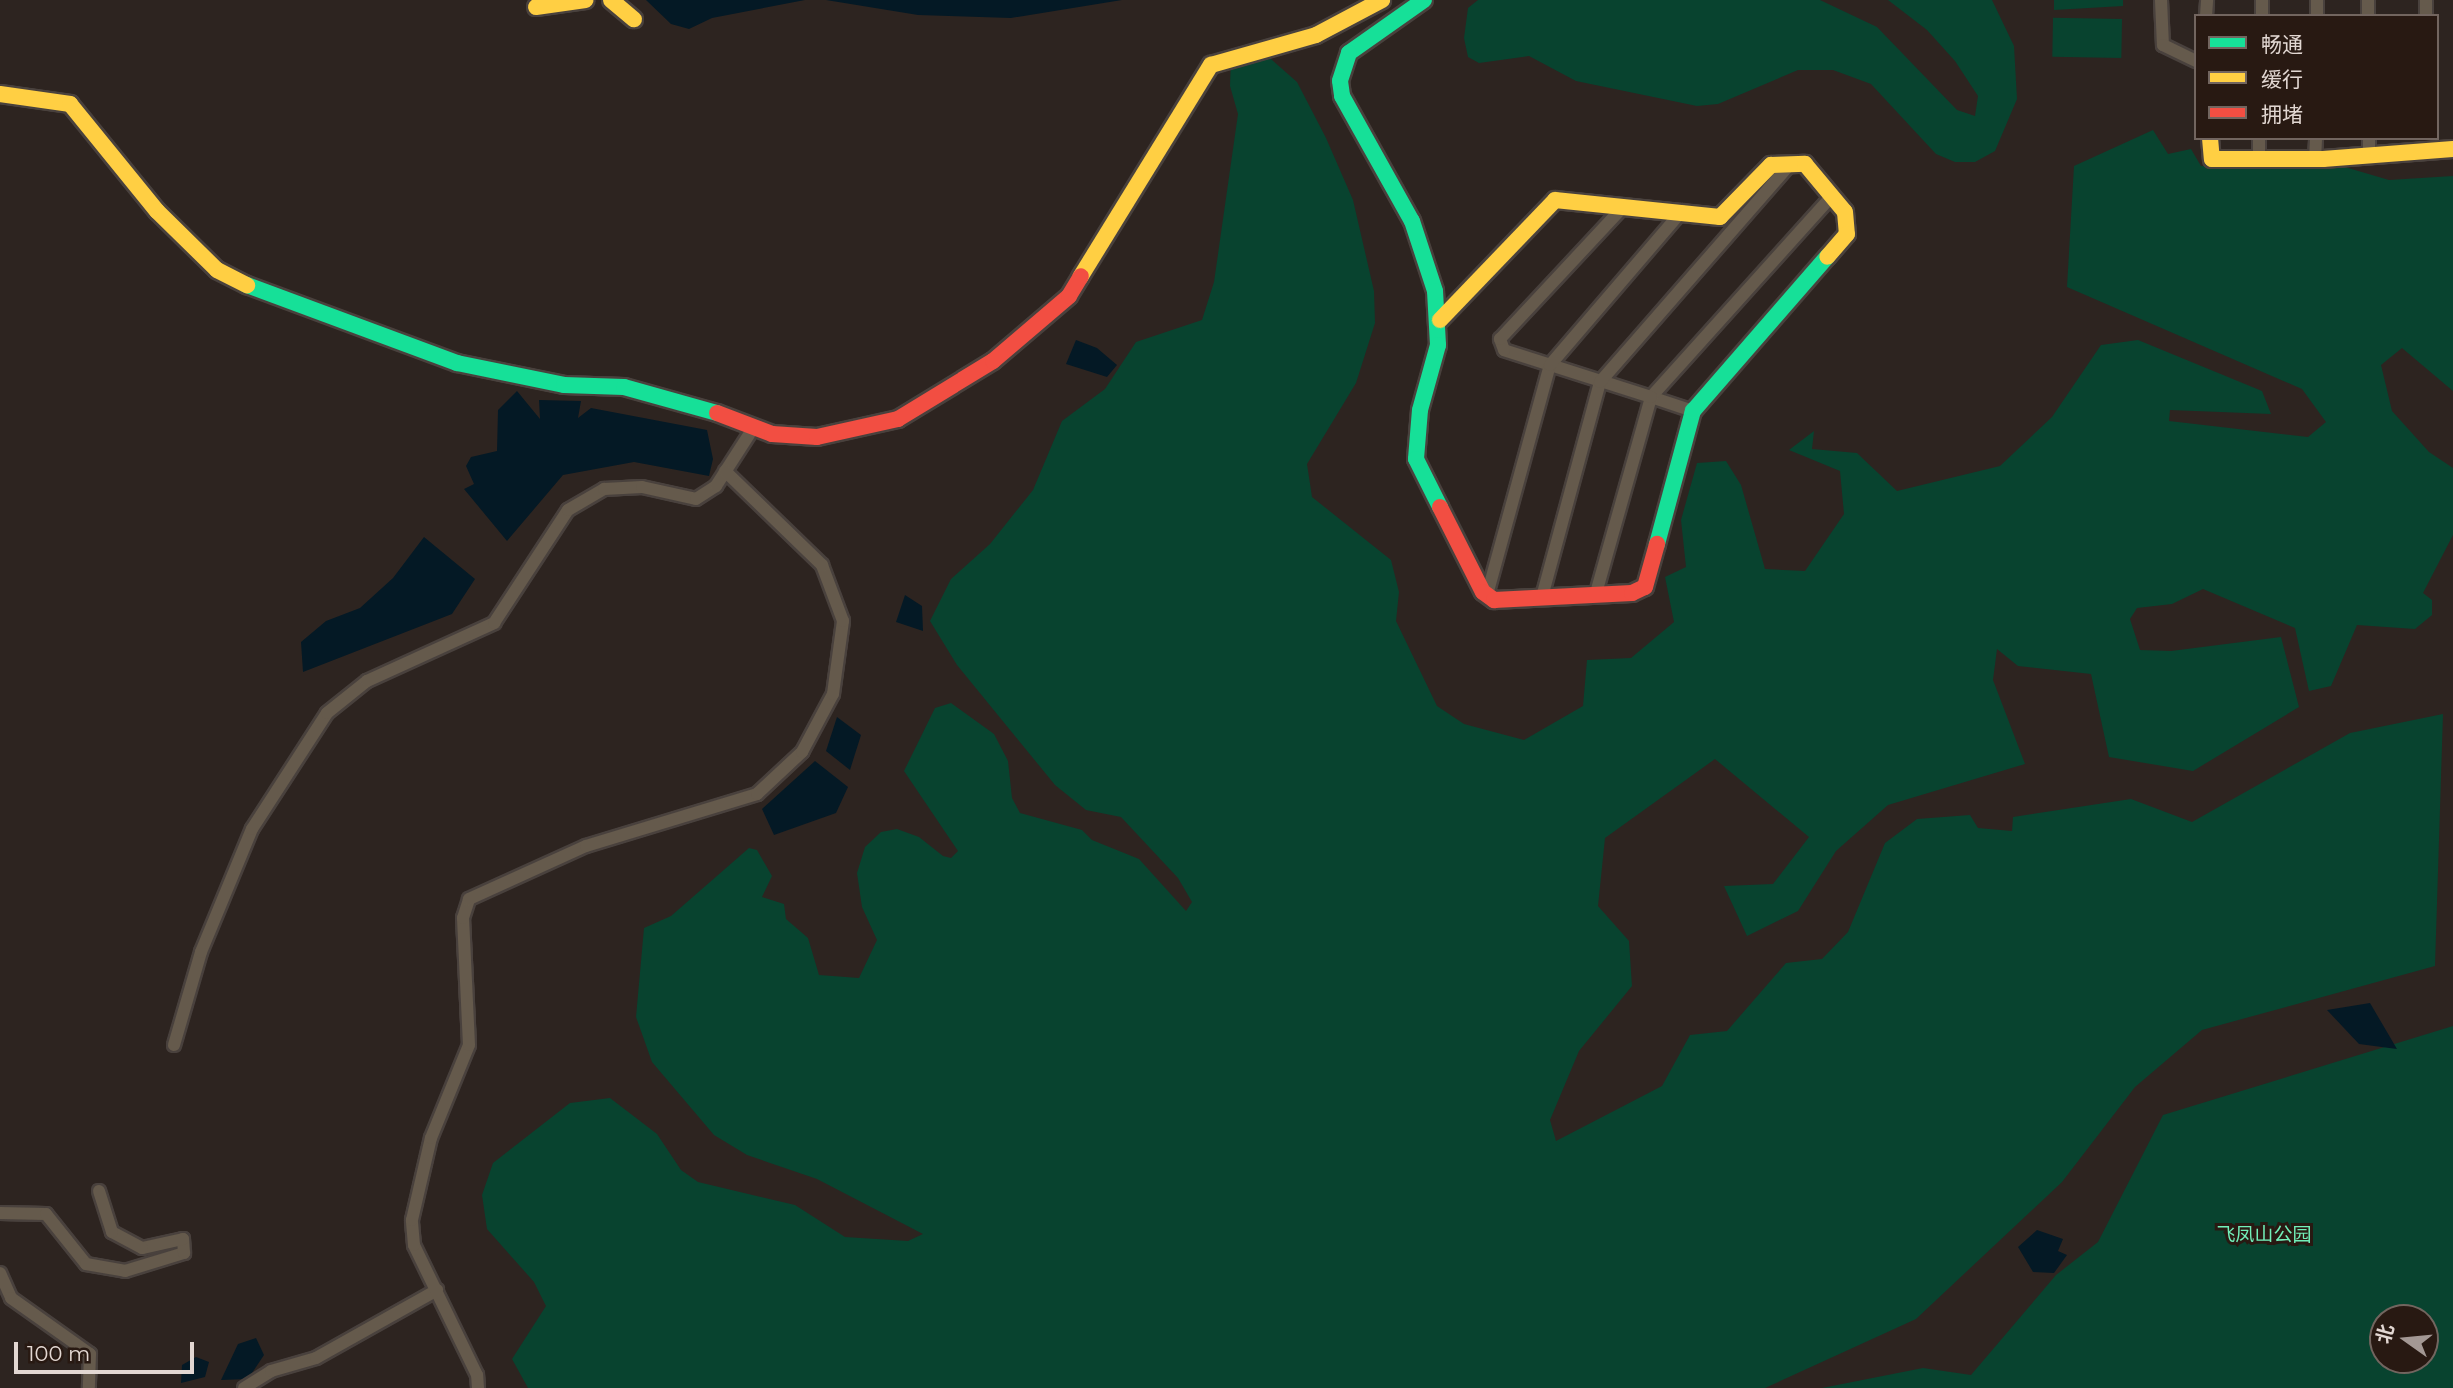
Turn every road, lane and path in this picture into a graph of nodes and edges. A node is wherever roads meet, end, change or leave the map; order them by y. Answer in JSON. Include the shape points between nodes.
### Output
{"nodes":[{"id":1,"x":586,"y":0,"type":"edge"},
{"id":2,"x":611,"y":0,"type":"edge"},
{"id":3,"x":1382,"y":0,"type":"edge"},
{"id":4,"x":1424,"y":0,"type":"edge"},
{"id":5,"x":2161,"y":0,"type":"edge"},
{"id":6,"x":536,"y":7,"type":"dead end"},
{"id":7,"x":634,"y":19,"type":"dead end"},
{"id":8,"x":2194,"y":60,"type":"edge"},
{"id":9,"x":0,"y":94,"type":"edge"},
{"id":10,"x":2210,"y":140,"type":"edge"},
{"id":11,"x":2259,"y":140,"type":"edge"},
{"id":12,"x":2316,"y":140,"type":"edge"},
{"id":13,"x":2369,"y":140,"type":"edge"},
{"id":14,"x":2424,"y":144,"type":"edge"},
{"id":15,"x":2453,"y":149,"type":"edge"},
{"id":16,"x":2369,"y":155,"type":"junction"},
{"id":17,"x":2259,"y":159,"type":"junction"},
{"id":18,"x":2315,"y":159,"type":"junction"},
{"id":19,"x":1791,"y":163,"type":"junction"},
{"id":20,"x":1832,"y":195,"type":"junction"},
{"id":21,"x":1624,"y":206,"type":"junction"},
{"id":22,"x":1682,"y":211,"type":"junction"},
{"id":23,"x":1440,"y":320,"type":"junction"},
{"id":24,"x":1550,"y":365,"type":"junction"},
{"id":25,"x":1600,"y":382,"type":"junction"},
{"id":26,"x":1651,"y":397,"type":"junction"},
{"id":27,"x":1693,"y":411,"type":"junction"},
{"id":28,"x":754,"y":427,"type":"junction"},
{"id":29,"x":725,"y":471,"type":"junction"},
{"id":30,"x":1596,"y":593,"type":"junction"},
{"id":31,"x":1487,"y":595,"type":"junction"},
{"id":32,"x":1542,"y":597,"type":"junction"},
{"id":33,"x":174,"y":1045,"type":"dead end"},
{"id":34,"x":99,"y":1191,"type":"dead end"},
{"id":35,"x":0,"y":1213,"type":"edge"},
{"id":36,"x":0,"y":1273,"type":"edge"},
{"id":37,"x":437,"y":1290,"type":"junction"},
{"id":38,"x":89,"y":1388,"type":"edge"},
{"id":39,"x":244,"y":1388,"type":"edge"},
{"id":40,"x":478,"y":1388,"type":"edge"}],
"edges":[{"from":1,"to":6,"type":"street"},
{"from":2,"to":7,"type":"street"},
{"from":3,"to":28,"type":"street","via":[[1316,36],[1210,65],[1077,286],[993,361],[898,419],[817,437],[772,434]]},
{"from":4,"to":23,"type":"street","via":[[1349,53],[1340,81],[1342,96],[1412,220]]},
{"from":5,"to":8,"type":"street","via":[[2163,45]]},
{"from":9,"to":28,"type":"street","via":[[70,104],[167,221],[217,270],[264,294],[457,363],[564,385],[624,387],[679,398]]},
{"from":10,"to":17,"type":"street","via":[[2211,159]]},
{"from":11,"to":17,"type":"street"},
{"from":12,"to":18,"type":"street"},
{"from":13,"to":16,"type":"street"},
{"from":14,"to":15,"type":"street"},
{"from":14,"to":16,"type":"street"},
{"from":16,"to":18,"type":"street"},
{"from":17,"to":18,"type":"street"},
{"from":19,"to":20,"type":"street","via":[[1805,164]]},
{"from":19,"to":22,"type":"street","via":[[1771,165],[1720,217]]},
{"from":19,"to":25,"type":"street"},
{"from":20,"to":26,"type":"street"},
{"from":20,"to":27,"type":"street","via":[[1845,212],[1847,234]]},
{"from":21,"to":22,"type":"street"},
{"from":21,"to":23,"type":"street","via":[[1555,200]]},
{"from":21,"to":24,"type":"street","via":[[1500,339],[1504,350]]},
{"from":22,"to":24,"type":"street"},
{"from":23,"to":31,"type":"street","via":[[1420,410],[1416,459]]},
{"from":24,"to":25,"type":"street"},
{"from":24,"to":31,"type":"street"},
{"from":25,"to":26,"type":"street"},
{"from":25,"to":32,"type":"street"},
{"from":26,"to":27,"type":"street"},
{"from":26,"to":30,"type":"street"},
{"from":27,"to":30,"type":"street","via":[[1645,587],[1633,593]]},
{"from":28,"to":29,"type":"street"},
{"from":29,"to":33,"type":"street","via":[[696,499],[642,486],[604,489],[568,510],[494,623],[367,681],[327,712],[252,828],[201,952]]},
{"from":29,"to":37,"type":"street","via":[[822,565],[843,621],[833,694],[802,752],[757,794],[586,846],[469,899],[463,918],[468,1045],[431,1138],[412,1220],[414,1245]]},
{"from":30,"to":32,"type":"street"},
{"from":31,"to":32,"type":"street","via":[[1508,601]]},
{"from":34,"to":35,"type":"street","via":[[112,1232],[142,1248],[183,1239],[184,1253],[125,1271],[86,1265],[46,1214]]},
{"from":36,"to":38,"type":"street","via":[[10,1298],[90,1354]]},
{"from":37,"to":39,"type":"street","via":[[316,1358],[271,1371]]},
{"from":37,"to":40,"type":"street"}]}
